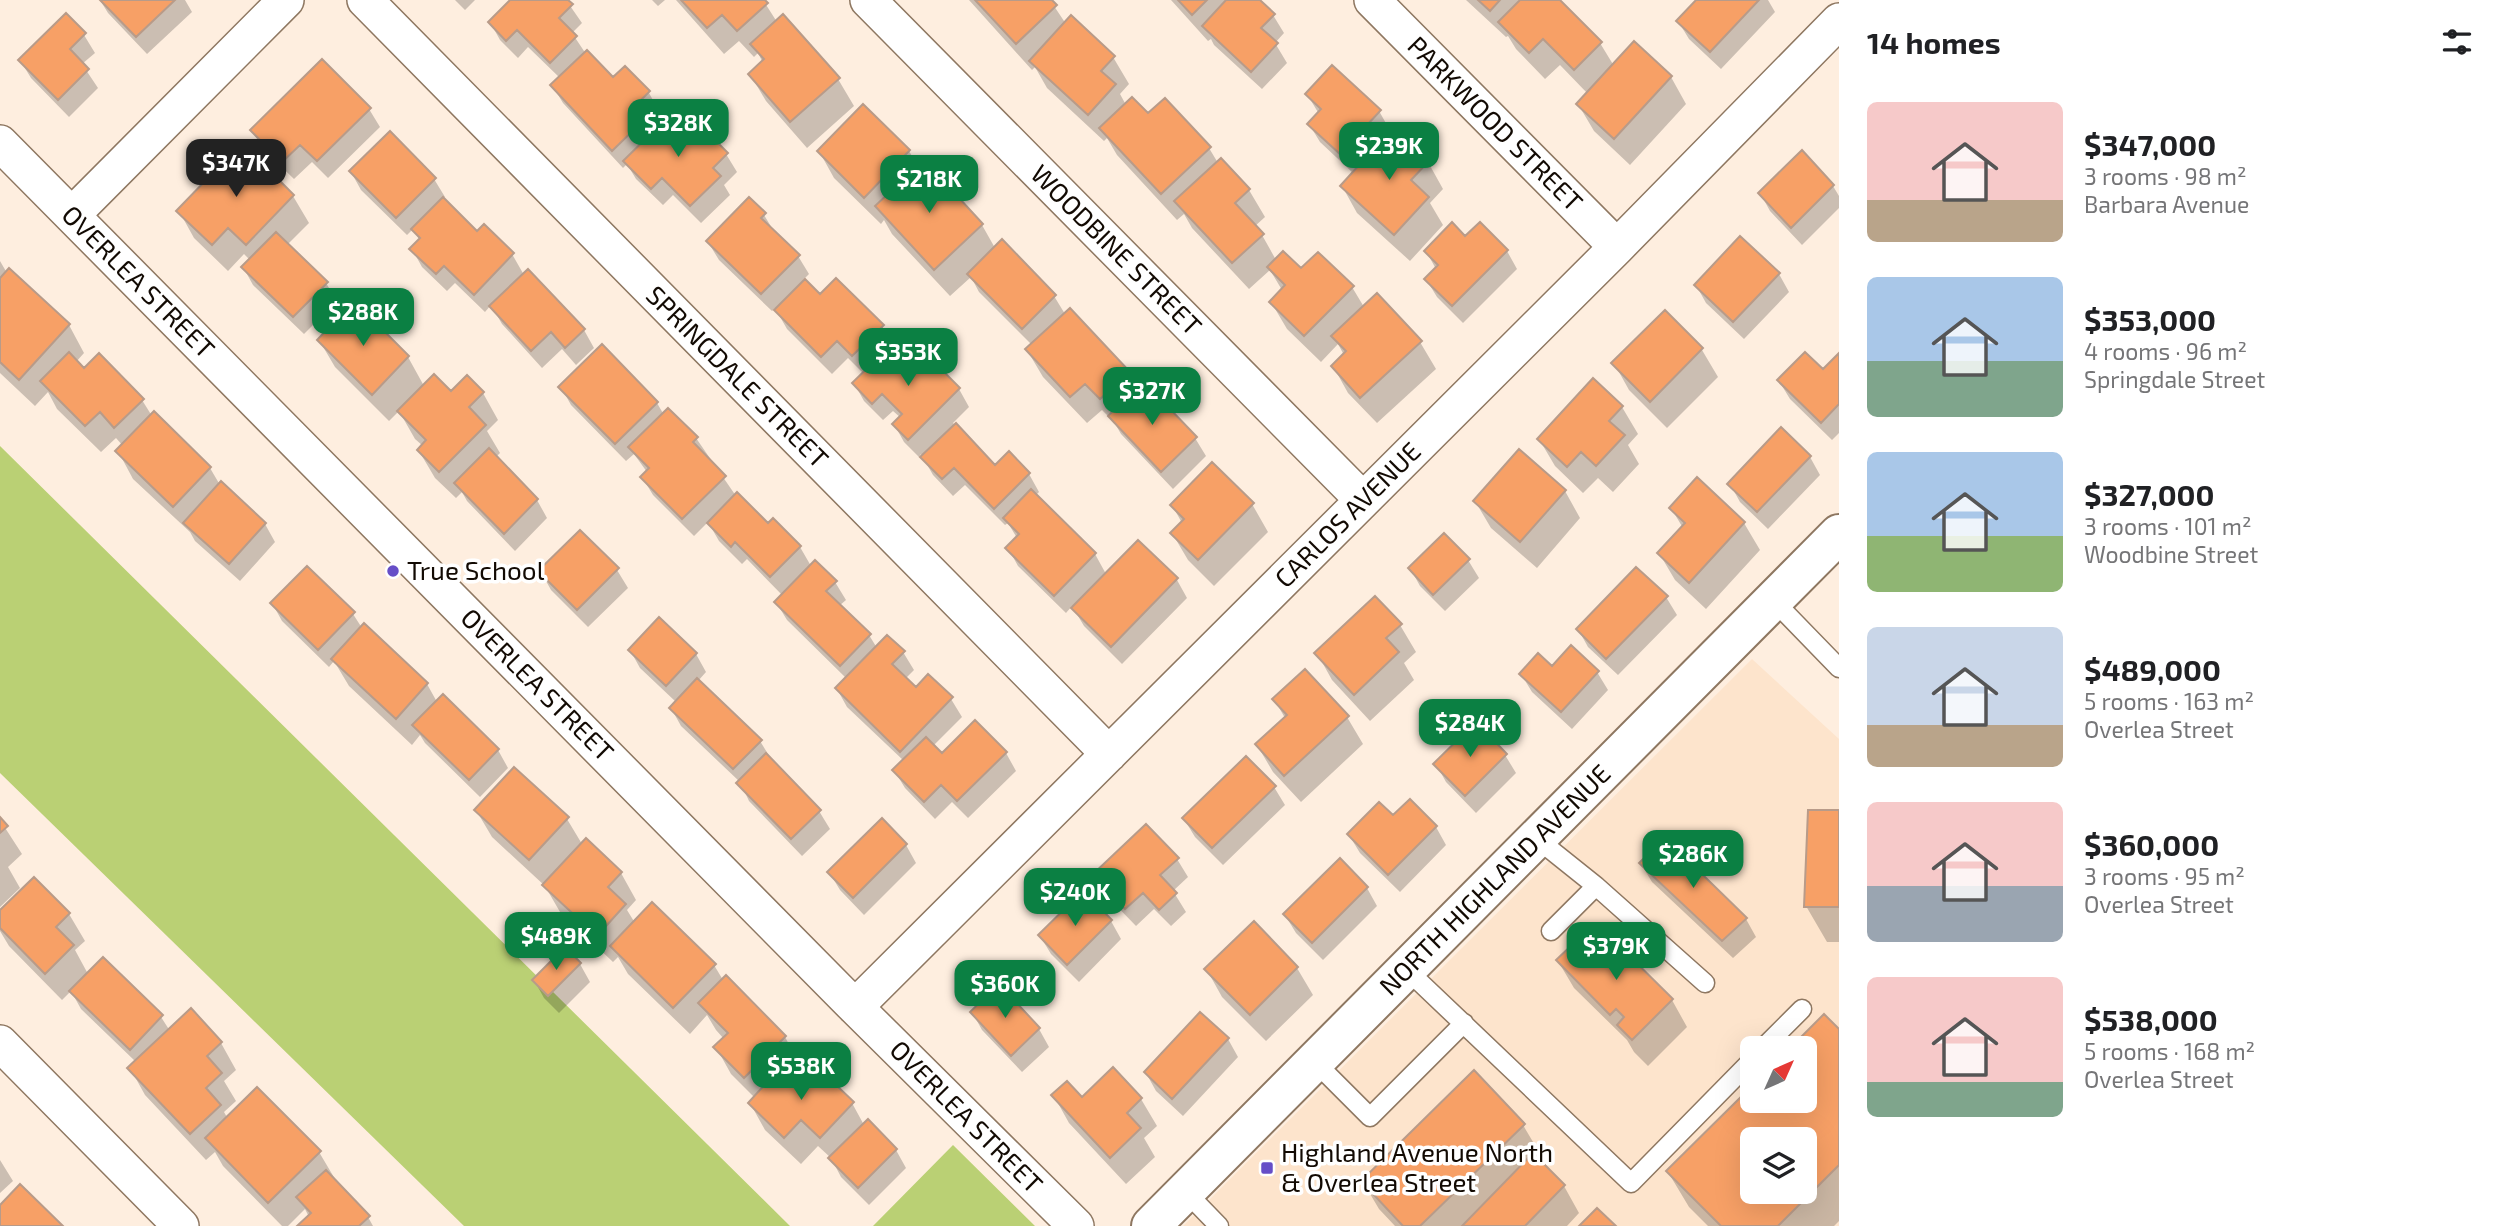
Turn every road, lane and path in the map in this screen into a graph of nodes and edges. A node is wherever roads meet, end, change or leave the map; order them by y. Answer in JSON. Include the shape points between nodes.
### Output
{"nodes":[{"id":1,"x":286,"y":0,"type":"edge"},
{"id":2,"x":365,"y":0,"type":"edge"},
{"id":3,"x":868,"y":0,"type":"edge"},
{"id":4,"x":1372,"y":0,"type":"edge"},
{"id":5,"x":1839,"y":21,"type":"edge"},
{"id":6,"x":0,"y":143,"type":"edge"},
{"id":7,"x":72,"y":215,"type":"junction"},
{"id":8,"x":1617,"y":247,"type":"junction"},
{"id":9,"x":1363,"y":500,"type":"junction"},
{"id":10,"x":1839,"y":534,"type":"edge"},
{"id":11,"x":1773,"y":600,"type":"junction"},
{"id":12,"x":1839,"y":668,"type":"edge"},
{"id":13,"x":1109,"y":754,"type":"junction"},
{"id":14,"x":1536,"y":838,"type":"junction"},
{"id":15,"x":1596,"y":886,"type":"junction"},
{"id":16,"x":1551,"y":931,"type":"dead end"},
{"id":17,"x":1406,"y":969,"type":"junction"},
{"id":18,"x":1705,"y":983,"type":"dead end"},
{"id":19,"x":855,"y":1007,"type":"junction"},
{"id":20,"x":1802,"y":1009,"type":"dead end"},
{"id":21,"x":1464,"y":1023,"type":"junction"},
{"id":22,"x":1775,"y":1036,"type":"edge"},
{"id":23,"x":0,"y":1043,"type":"edge"},
{"id":24,"x":1314,"y":1061,"type":"junction"},
{"id":25,"x":1740,"y":1072,"type":"edge"},
{"id":26,"x":1185,"y":1191,"type":"junction"},
{"id":27,"x":181,"y":1226,"type":"edge"},
{"id":28,"x":1076,"y":1226,"type":"edge"},
{"id":29,"x":1151,"y":1226,"type":"edge"},
{"id":30,"x":1219,"y":1226,"type":"edge"}],
"edges":[{"from":1,"to":7,"type":"street"},
{"from":2,"to":13,"type":"street","name":"SPRINGDALE STREET"},
{"from":3,"to":9,"type":"street","name":"WOODBINE STREET"},
{"from":4,"to":8,"type":"street","name":"PARKWOOD STREET"},
{"from":5,"to":8,"type":"street","name":"CARLOS AVENUE"},
{"from":6,"to":7,"type":"street","name":"OVERLEA STREET"},
{"from":7,"to":19,"type":"street","name":"OVERLEA STREET"},
{"from":8,"to":9,"type":"street","name":"CARLOS AVENUE"},
{"from":9,"to":13,"type":"street","name":"CARLOS AVENUE"},
{"from":10,"to":11,"type":"street","name":"NORTH HIGHLAND AVENUE"},
{"from":11,"to":12,"type":"lane"},
{"from":11,"to":14,"type":"street","name":"NORTH HIGHLAND AVENUE"},
{"from":13,"to":19,"type":"street","name":"CARLOS AVENUE"},
{"from":14,"to":15,"type":"lane"},
{"from":14,"to":17,"type":"street","name":"NORTH HIGHLAND AVENUE"},
{"from":15,"to":16,"type":"lane"},
{"from":15,"to":18,"type":"lane"},
{"from":17,"to":21,"type":"lane"},
{"from":17,"to":24,"type":"street","name":"NORTH HIGHLAND AVENUE"},
{"from":19,"to":28,"type":"street","name":"OVERLEA STREET"},
{"from":20,"to":22,"type":"lane"},
{"from":21,"to":24,"type":"lane","via":[[1370,1117]]},
{"from":21,"to":25,"type":"lane","via":[[1631,1183]]},
{"from":23,"to":27,"type":"street"},
{"from":24,"to":26,"type":"street","name":"NORTH HIGHLAND AVENUE"},
{"from":26,"to":29,"type":"street","name":"NORTH HIGHLAND AVENUE"},
{"from":26,"to":30,"type":"lane"}]}
